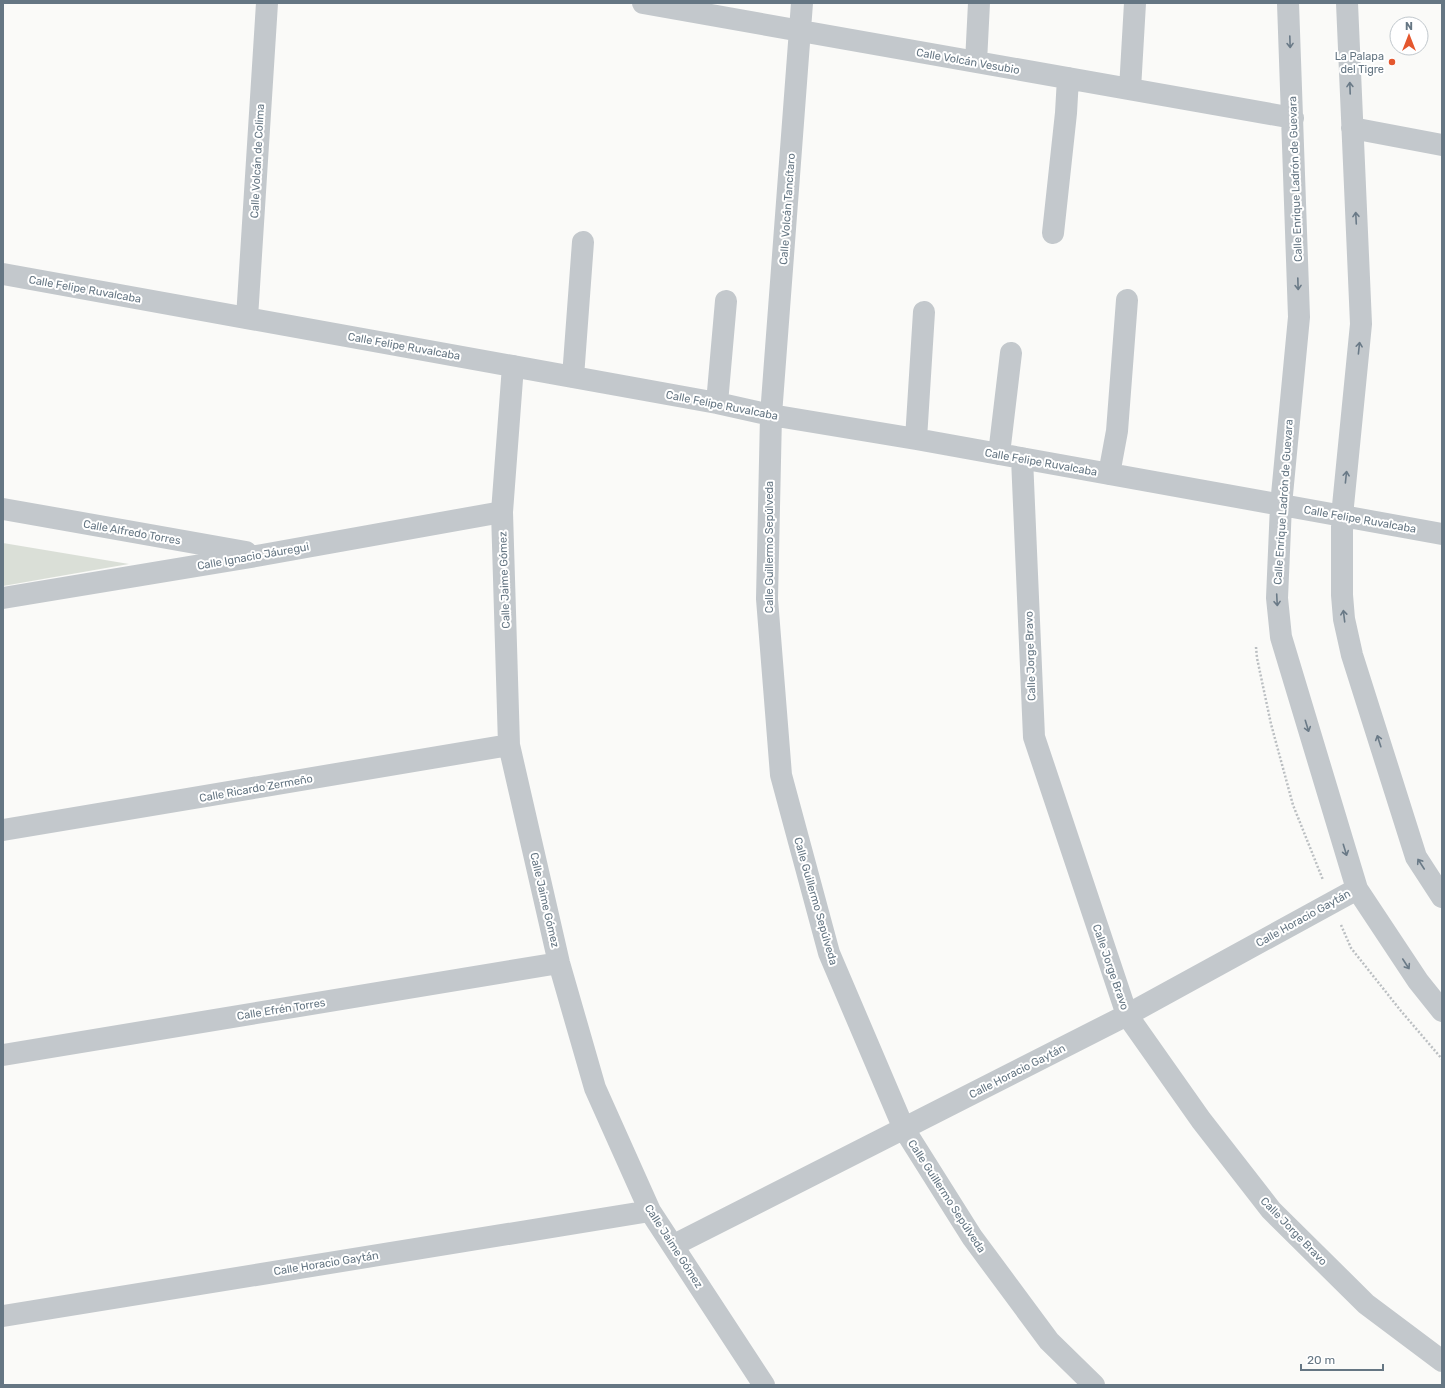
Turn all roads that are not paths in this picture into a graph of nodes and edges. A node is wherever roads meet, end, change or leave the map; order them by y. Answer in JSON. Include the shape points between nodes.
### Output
{"nodes":[{"id":1,"x":267,"y":3,"type":"edge"},
{"id":2,"x":643,"y":3,"type":"edge"},
{"id":3,"x":802,"y":3,"type":"edge"},
{"id":4,"x":979,"y":3,"type":"edge"},
{"id":5,"x":1135,"y":3,"type":"edge"},
{"id":6,"x":1288,"y":3,"type":"edge"},
{"id":7,"x":1347,"y":3,"type":"edge"},
{"id":8,"x":800,"y":32,"type":"junction"},
{"id":9,"x":976,"y":62,"type":"junction"},
{"id":10,"x":1068,"y":78,"type":"junction"},
{"id":11,"x":1130,"y":89,"type":"junction"},
{"id":12,"x":1293,"y":118,"type":"junction"},
{"id":13,"x":1352,"y":128,"type":"junction"},
{"id":14,"x":1442,"y":144,"type":"edge"},
{"id":15,"x":1053,"y":233,"type":"dead end"},
{"id":16,"x":583,"y":242,"type":"dead end"},
{"id":17,"x":3,"y":274,"type":"edge"},
{"id":18,"x":1127,"y":300,"type":"dead end"},
{"id":19,"x":726,"y":301,"type":"dead end"},
{"id":20,"x":924,"y":312,"type":"dead end"},
{"id":21,"x":247,"y":318,"type":"junction"},
{"id":22,"x":1011,"y":353,"type":"dead end"},
{"id":23,"x":513,"y":366,"type":"junction"},
{"id":24,"x":573,"y":377,"type":"junction"},
{"id":25,"x":717,"y":403,"type":"junction"},
{"id":26,"x":771,"y":415,"type":"junction"},
{"id":27,"x":916,"y":439,"type":"junction"},
{"id":28,"x":999,"y":454,"type":"junction"},
{"id":29,"x":1022,"y":458,"type":"junction"},
{"id":30,"x":1109,"y":474,"type":"junction"},
{"id":31,"x":1281,"y":505,"type":"junction"},
{"id":32,"x":3,"y":509,"type":"edge"},
{"id":33,"x":502,"y":512,"type":"junction"},
{"id":34,"x":1342,"y":516,"type":"junction"},
{"id":35,"x":1442,"y":534,"type":"edge"},
{"id":36,"x":262,"y":555,"type":"junction"},
{"id":37,"x":3,"y":598,"type":"edge"},
{"id":38,"x":509,"y":745,"type":"junction"},
{"id":39,"x":3,"y":830,"type":"edge"},
{"id":40,"x":1357,"y":889,"type":"junction"},
{"id":41,"x":1442,"y":897,"type":"edge"},
{"id":42,"x":559,"y":963,"type":"junction"},
{"id":43,"x":1442,"y":1011,"type":"edge"},
{"id":44,"x":1127,"y":1015,"type":"junction"},
{"id":45,"x":3,"y":1055,"type":"edge"},
{"id":46,"x":904,"y":1129,"type":"junction"},
{"id":47,"x":650,"y":1211,"type":"junction"},
{"id":48,"x":674,"y":1245,"type":"junction"},
{"id":49,"x":3,"y":1316,"type":"edge"},
{"id":50,"x":1442,"y":1361,"type":"edge"},
{"id":51,"x":764,"y":1385,"type":"edge"},
{"id":52,"x":1094,"y":1385,"type":"edge"}],
"edges":[{"from":1,"to":21,"type":"street","name":"Calle Volcán de Colima"},
{"from":2,"to":8,"type":"street","name":"Calle Volcán Vesubio"},
{"from":3,"to":8,"type":"street","name":"Calle Volcán Tancítaro"},
{"from":4,"to":9,"type":"street"},
{"from":5,"to":11,"type":"street"},
{"from":6,"to":12,"type":"street","name":"Calle Enrique Ladrón de Guevara","one_way":true},
{"from":13,"to":7,"type":"street","one_way":true},
{"from":8,"to":9,"type":"street","name":"Calle Volcán Vesubio"},
{"from":8,"to":26,"type":"street","name":"Calle Volcán Tancítaro"},
{"from":9,"to":10,"type":"street","name":"Calle Volcán Vesubio"},
{"from":10,"to":11,"type":"street","name":"Calle Volcán Vesubio"},
{"from":10,"to":15,"type":"street"},
{"from":11,"to":12,"type":"street","name":"Calle Volcán Vesubio"},
{"from":12,"to":31,"type":"street","name":"Calle Enrique Ladrón de Guevara","one_way":true,"via":[[1299,317]]},
{"from":13,"to":14,"type":"street"},
{"from":34,"to":13,"type":"street","one_way":true,"via":[[1361,324]]},
{"from":16,"to":24,"type":"street"},
{"from":17,"to":21,"type":"street","name":"Calle Felipe Ruvalcaba"},
{"from":18,"to":30,"type":"street","via":[[1117,430]]},
{"from":19,"to":25,"type":"street"},
{"from":20,"to":27,"type":"street"},
{"from":21,"to":23,"type":"street","name":"Calle Felipe Ruvalcaba"},
{"from":22,"to":28,"type":"street"},
{"from":23,"to":24,"type":"street","name":"Calle Felipe Ruvalcaba"},
{"from":23,"to":33,"type":"street","name":"Calle Jaime Gómez"},
{"from":24,"to":25,"type":"street","name":"Calle Felipe Ruvalcaba"},
{"from":25,"to":26,"type":"street","name":"Calle Felipe Ruvalcaba"},
{"from":26,"to":27,"type":"street","name":"Calle Felipe Ruvalcaba"},
{"from":26,"to":46,"type":"street","name":"Calle Guillermo Sepúlveda","via":[[767,599],[781,775],[829,952]]},
{"from":27,"to":28,"type":"street","name":"Calle Felipe Ruvalcaba"},
{"from":28,"to":29,"type":"street","name":"Calle Felipe Ruvalcaba"},
{"from":29,"to":30,"type":"street","name":"Calle Felipe Ruvalcaba"},
{"from":29,"to":44,"type":"street","name":"Calle Jorge Bravo","via":[[1034,737]]},
{"from":30,"to":31,"type":"street","name":"Calle Felipe Ruvalcaba"},
{"from":31,"to":34,"type":"street","name":"Calle Felipe Ruvalcaba"},
{"from":31,"to":40,"type":"street","name":"Calle Enrique Ladrón de Guevara","one_way":true,"via":[[1277,598],[1281,636]]},
{"from":32,"to":36,"type":"street","name":"Calle Alfredo Torres"},
{"from":33,"to":36,"type":"street","name":"Calle Ignacio Jáuregui"},
{"from":33,"to":38,"type":"street","name":"Calle Jaime Gómez"},
{"from":34,"to":35,"type":"street","name":"Calle Felipe Ruvalcaba"},
{"from":41,"to":34,"type":"street","one_way":true,"via":[[1416,857],[1352,655],[1342,595]]},
{"from":36,"to":37,"type":"street","name":"Calle Ignacio Jáuregui"},
{"from":38,"to":39,"type":"street","name":"Calle Ricardo Zermeño"},
{"from":38,"to":42,"type":"street","name":"Calle Jaime Gómez"},
{"from":40,"to":43,"type":"street","name":"Calle Enrique Ladrón de Guevara","one_way":true,"via":[[1418,982]]},
{"from":40,"to":44,"type":"street","name":"Calle Horacio Gaytán"},
{"from":42,"to":45,"type":"street","name":"Calle Efrén Torres"},
{"from":42,"to":47,"type":"street","name":"Calle Jaime Gómez","via":[[595,1088]]},
{"from":44,"to":46,"type":"street","name":"Calle Horacio Gaytán"},
{"from":44,"to":50,"type":"street","name":"Calle Jorge Bravo","via":[[1201,1120],[1271,1210],[1366,1304]]},
{"from":46,"to":48,"type":"street","name":"Calle Horacio Gaytán"},
{"from":46,"to":52,"type":"street","name":"Calle Guillermo Sepúlveda","via":[[976,1243],[1049,1341]]},
{"from":47,"to":48,"type":"street","name":"Calle Jaime Gómez"},
{"from":47,"to":49,"type":"street","name":"Calle Horacio Gaytán"},
{"from":48,"to":51,"type":"street","name":"Calle Jaime Gómez"}]}
